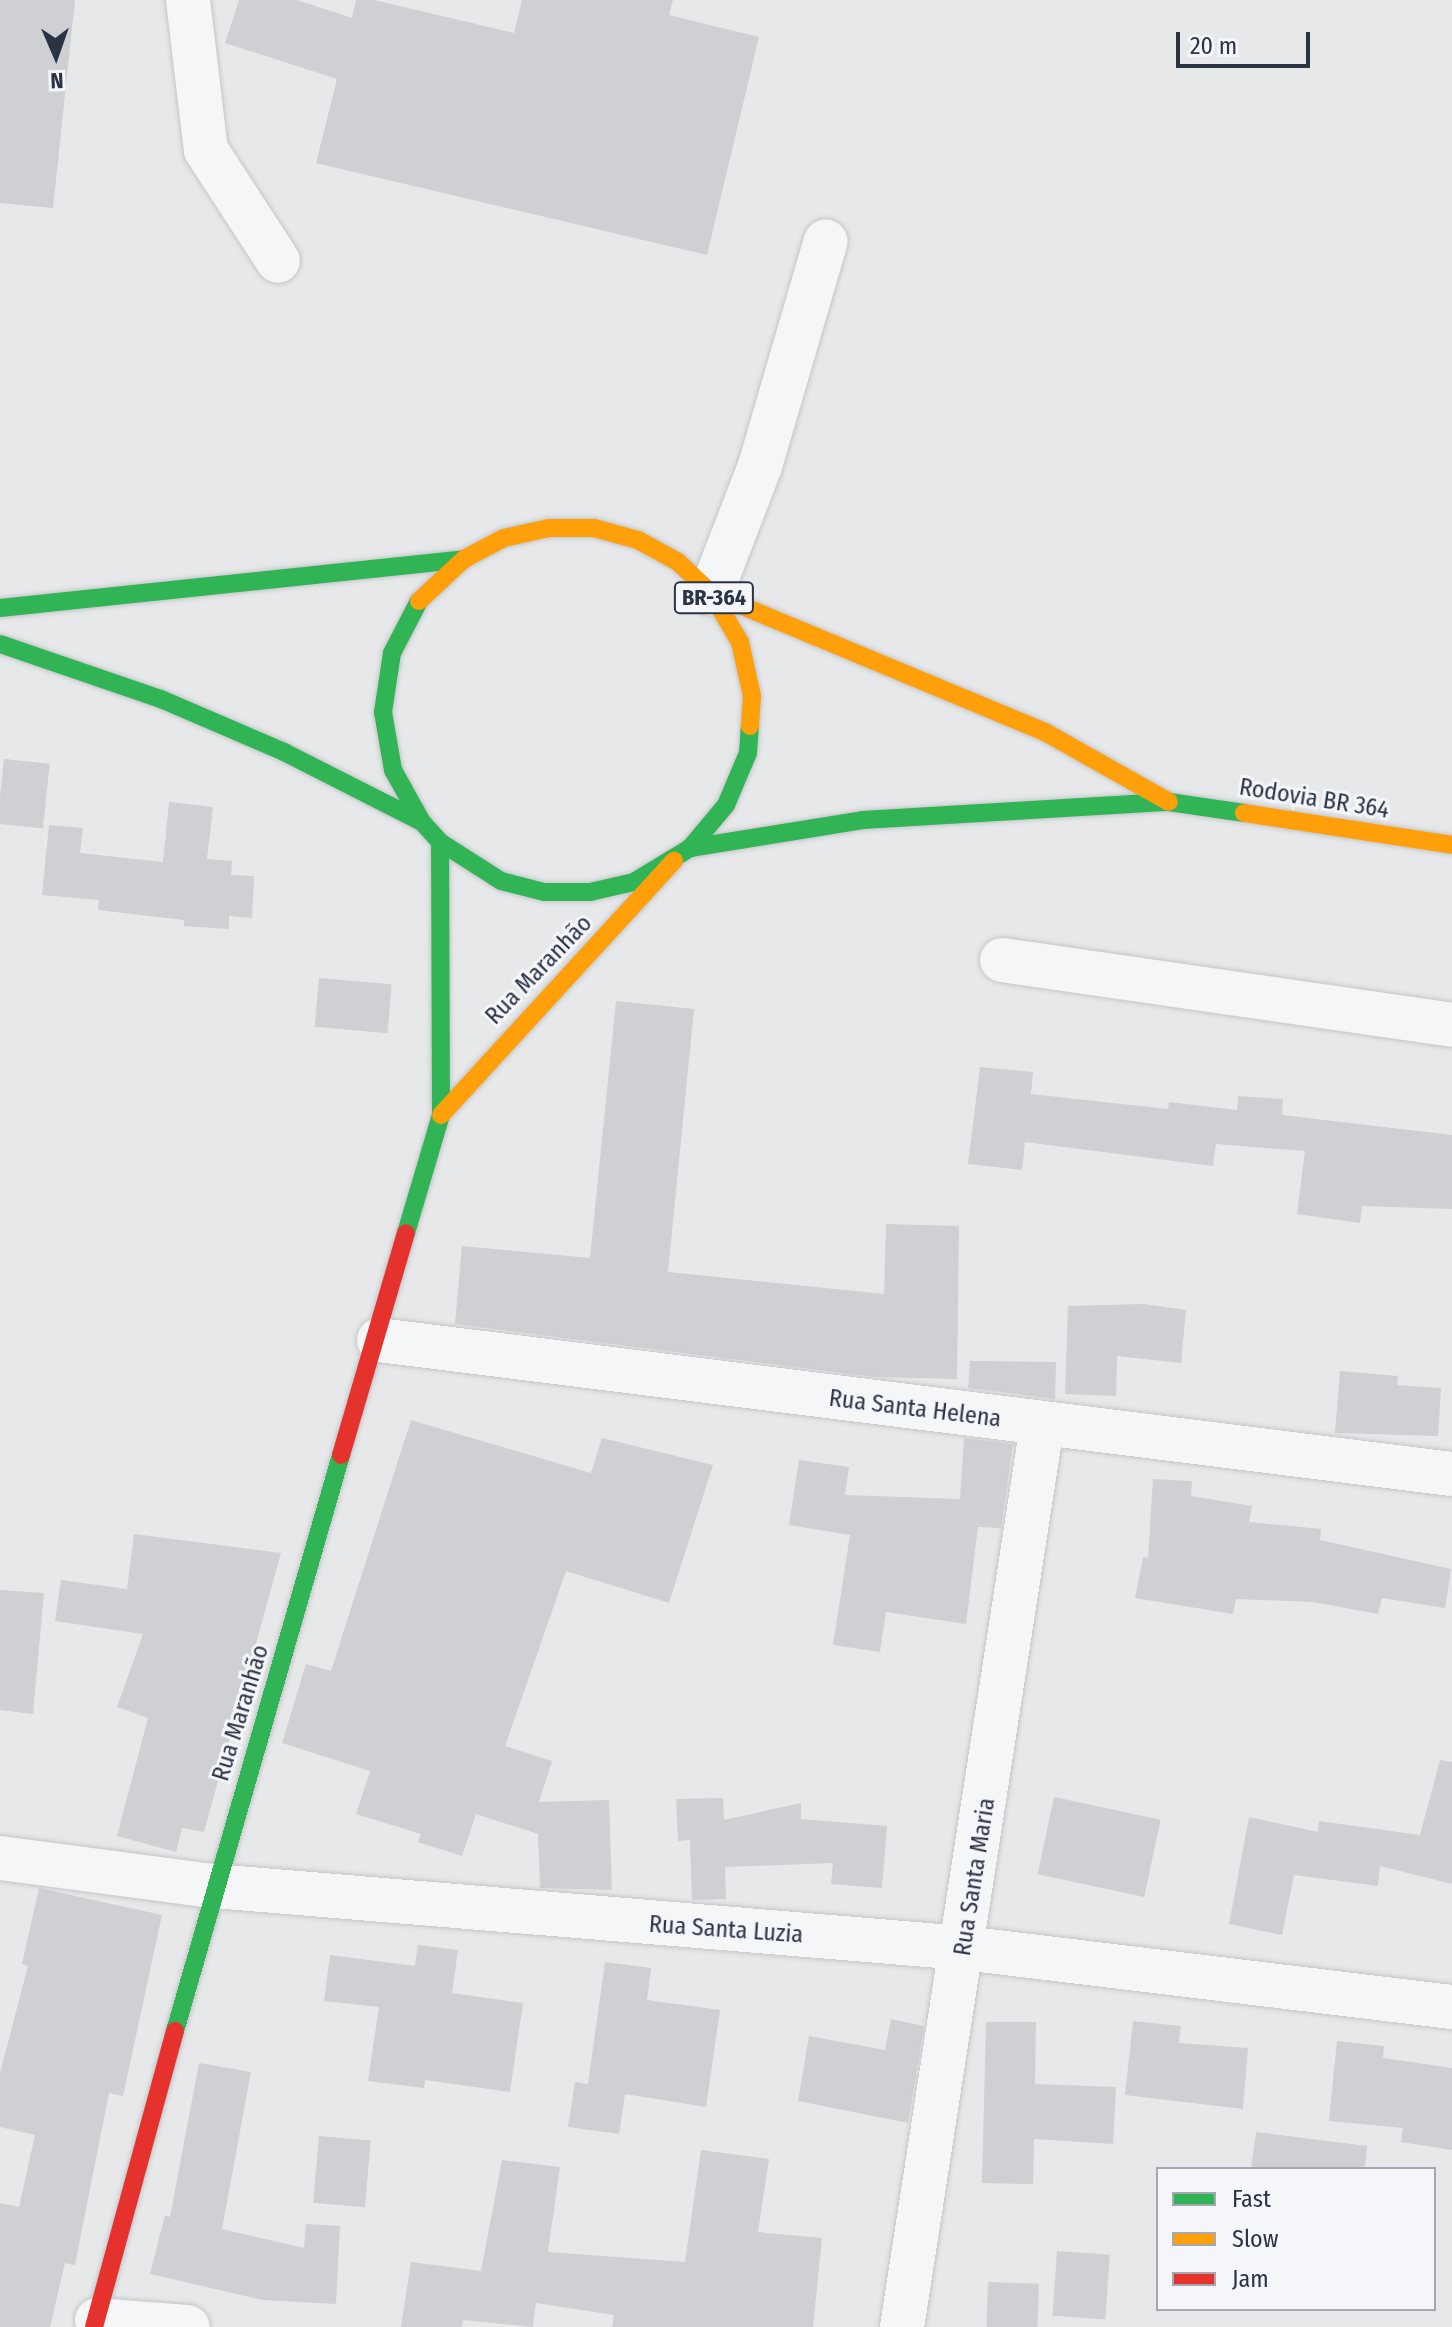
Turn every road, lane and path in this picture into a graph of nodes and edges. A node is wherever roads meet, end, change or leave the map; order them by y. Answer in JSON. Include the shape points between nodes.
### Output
{"nodes":[{"id":1,"x":188,"y":0,"type":"edge"},
{"id":2,"x":826,"y":241,"type":"dead end"},
{"id":3,"x":278,"y":261,"type":"dead end"},
{"id":4,"x":464,"y":559,"type":"junction"},
{"id":5,"x":711,"y":593,"type":"junction"},
{"id":6,"x":0,"y":608,"type":"edge"},
{"id":7,"x":0,"y":644,"type":"edge"},
{"id":8,"x":1169,"y":802,"type":"junction"},
{"id":9,"x":422,"y":822,"type":"junction"},
{"id":10,"x":440,"y":842,"type":"junction"},
{"id":11,"x":1452,"y":845,"type":"edge"},
{"id":12,"x":690,"y":848,"type":"junction"},
{"id":13,"x":674,"y":861,"type":"junction"},
{"id":14,"x":1002,"y":960,"type":"dead end"},
{"id":15,"x":1452,"y":1025,"type":"edge"},
{"id":16,"x":441,"y":1115,"type":"junction"},
{"id":17,"x":379,"y":1340,"type":"junction"},
{"id":18,"x":1042,"y":1426,"type":"junction"},
{"id":19,"x":1452,"y":1474,"type":"edge"},
{"id":20,"x":0,"y":1858,"type":"edge"},
{"id":21,"x":214,"y":1886,"type":"junction"},
{"id":22,"x":964,"y":1948,"type":"junction"},
{"id":23,"x":1452,"y":2007,"type":"edge"},
{"id":24,"x":96,"y":2324,"type":"edge"},
{"id":25,"x":188,"y":2327,"type":"edge"},
{"id":26,"x":902,"y":2327,"type":"edge"}],
"edges":[{"from":1,"to":3,"type":"street","via":[[206,150]]},
{"from":2,"to":5,"type":"street","via":[[760,466]]},
{"from":4,"to":5,"type":"main road","number":"BR-364","via":[[504,538],[549,528],[594,528],[638,540],[678,562]]},
{"from":4,"to":6,"type":"main road","number":"BR-364"},
{"from":4,"to":9,"type":"main road","number":"BR-364","via":[[420,600],[390,667],[383,712],[393,770]]},
{"from":5,"to":8,"type":"main road","number":"BR-364","via":[[1045,732]]},
{"from":5,"to":12,"type":"main road","number":"BR-364","via":[[740,642],[752,696],[748,753],[726,805]]},
{"from":7,"to":9,"type":"main road","number":"BR-364","via":[[161,699]]},
{"from":8,"to":11,"type":"main road","name":"Rodovia BR 364","number":"BR-364"},
{"from":8,"to":12,"type":"main road","number":"BR-364","via":[[863,820]]},
{"from":9,"to":10,"type":"main road","number":"BR-364"},
{"from":10,"to":13,"type":"main road","number":"BR-364","via":[[501,881],[544,892],[590,892],[634,882]]},
{"from":10,"to":16,"type":"main road","name":"Rua Maranhão"},
{"from":12,"to":13,"type":"main road","number":"BR-364"},
{"from":13,"to":16,"type":"main road","name":"Rua Maranhão"},
{"from":14,"to":15,"type":"street"},
{"from":16,"to":17,"type":"main road","name":"Rua Maranhão"},
{"from":17,"to":18,"type":"street","name":"Rua Santa Helena"},
{"from":17,"to":21,"type":"main road","name":"Rua Maranhão"},
{"from":18,"to":19,"type":"street","name":"Rua Santa Helena"},
{"from":18,"to":22,"type":"street","name":"Rua Santa Maria"},
{"from":20,"to":21,"type":"street","name":"Rua Santa Luzia"},
{"from":21,"to":22,"type":"street","name":"Rua Santa Luzia"},
{"from":21,"to":24,"type":"main road","name":"Rua Maranhão"},
{"from":22,"to":23,"type":"street","name":"Rua Santa Luzia"},
{"from":22,"to":26,"type":"street","name":"Rua Santa Maria"},
{"from":24,"to":25,"type":"street"}]}
